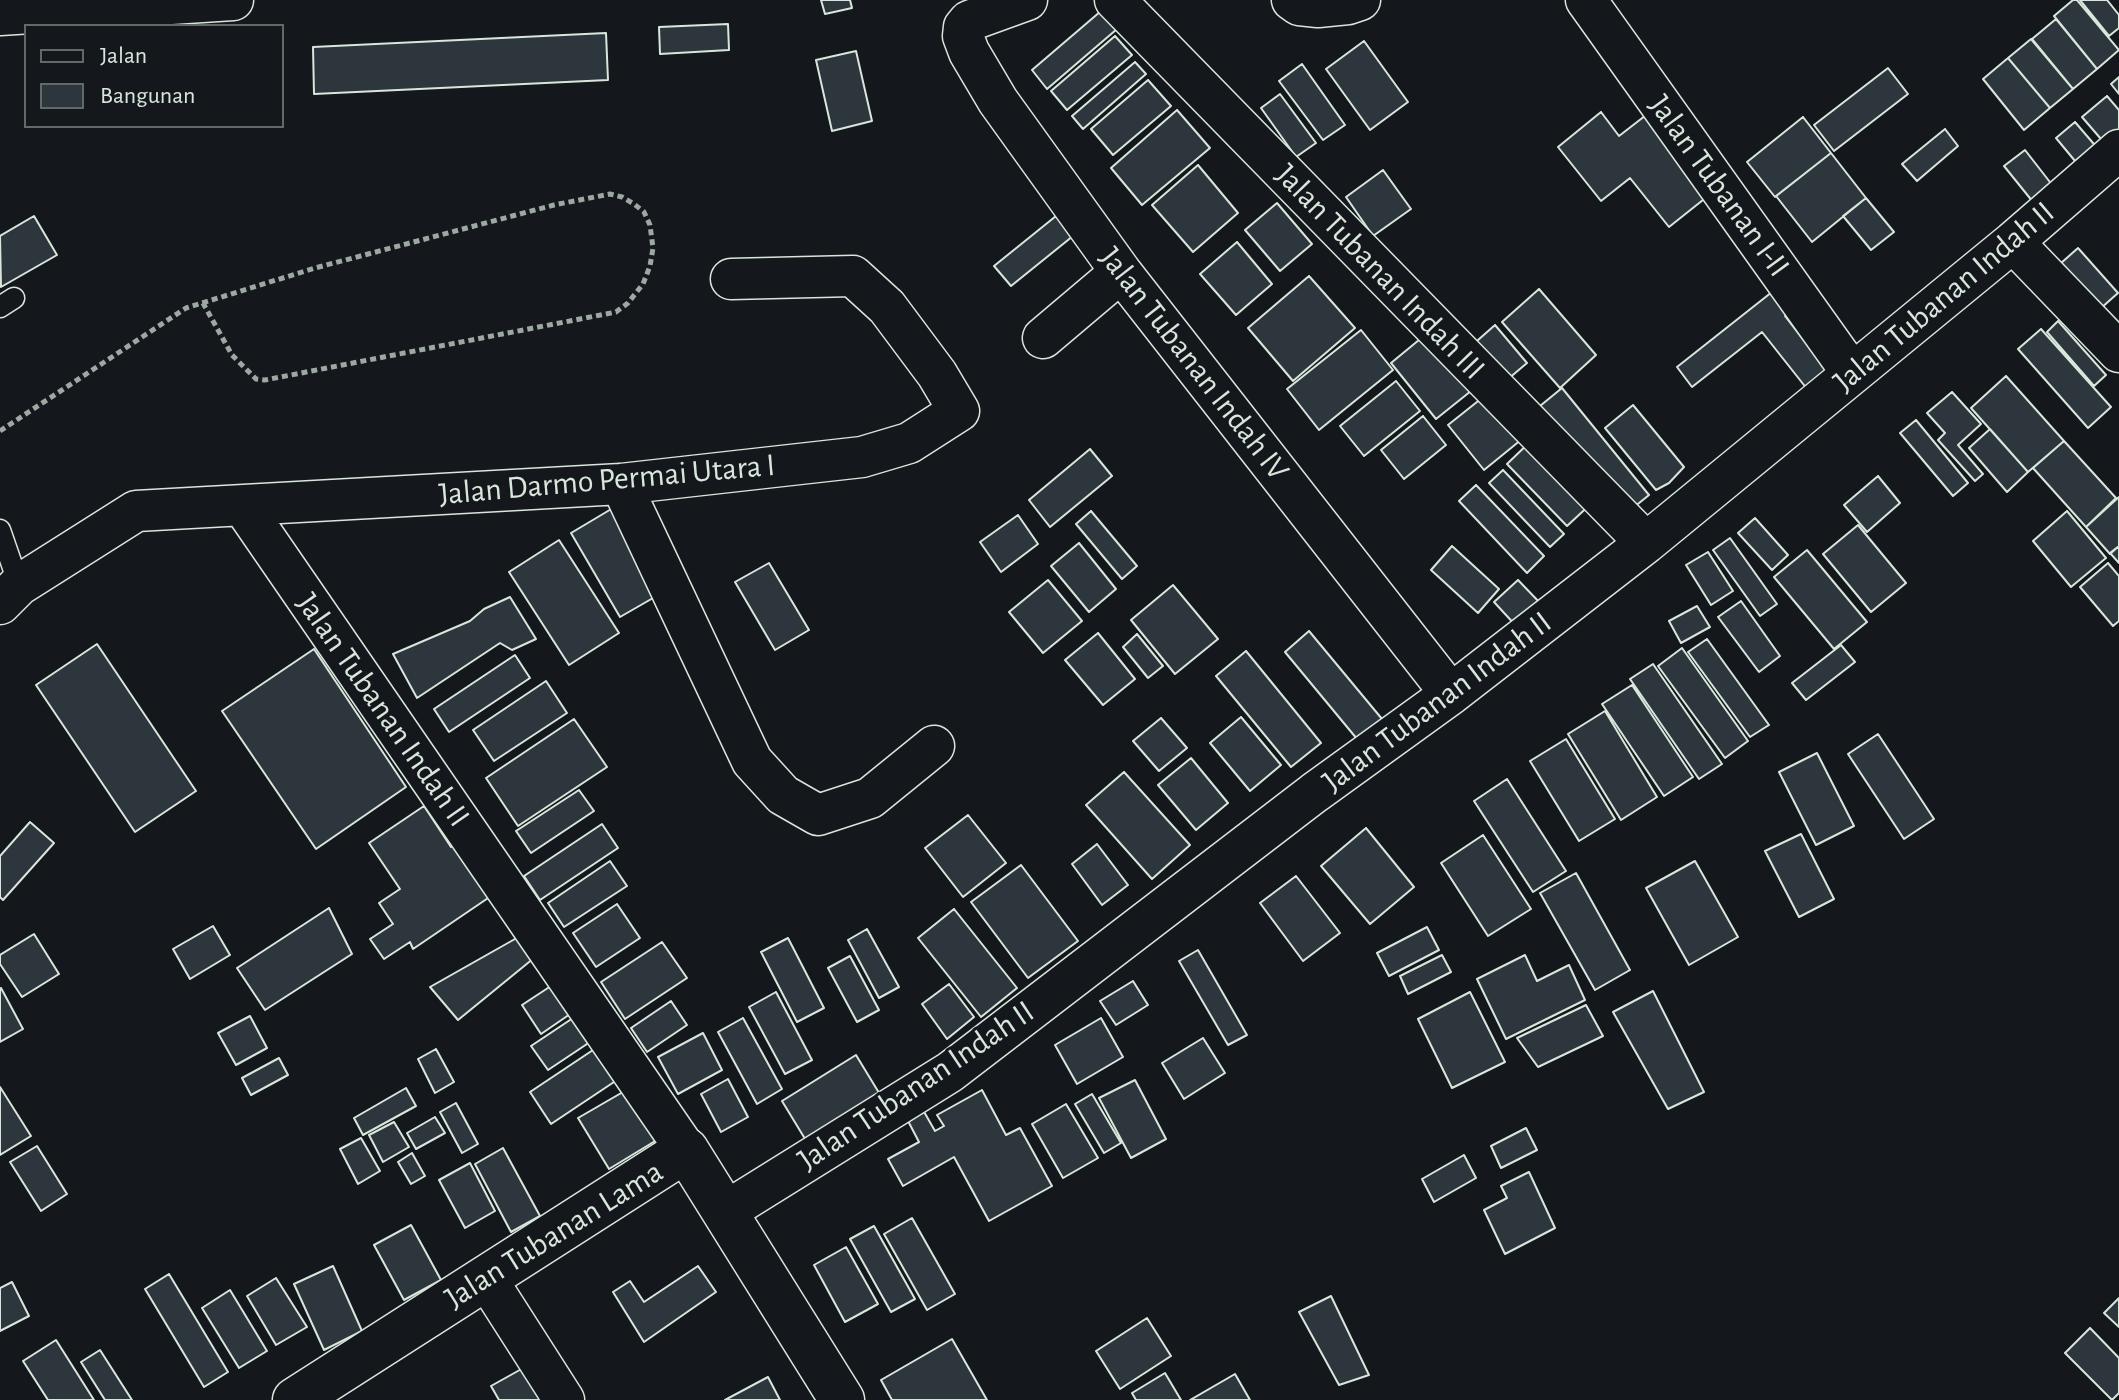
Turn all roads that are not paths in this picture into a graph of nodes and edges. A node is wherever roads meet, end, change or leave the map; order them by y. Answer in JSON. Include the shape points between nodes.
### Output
{"nodes":[{"id":1,"x":233,"y":0,"type":"edge"},
{"id":2,"x":1027,"y":0,"type":"edge"},
{"id":3,"x":1115,"y":0,"type":"edge"},
{"id":4,"x":1292,"y":0,"type":"edge"},
{"id":5,"x":1360,"y":0,"type":"edge"},
{"id":6,"x":1586,"y":0,"type":"edge"},
{"id":7,"x":0,"y":15,"type":"edge"},
{"id":8,"x":2119,"y":150,"type":"edge"},
{"id":9,"x":2013,"y":242,"type":"junction"},
{"id":10,"x":1121,"y":272,"type":"junction"},
{"id":11,"x":731,"y":279,"type":"dead end"},
{"id":12,"x":1043,"y":338,"type":"dead end"},
{"id":13,"x":2119,"y":352,"type":"edge"},
{"id":14,"x":1852,"y":373,"type":"junction"},
{"id":15,"x":621,"y":484,"type":"junction"},
{"id":16,"x":243,"y":506,"type":"junction"},
{"id":17,"x":0,"y":530,"type":"edge"},
{"id":18,"x":1646,"y":543,"type":"junction"},
{"id":19,"x":10,"y":594,"type":"edge"},
{"id":20,"x":1451,"y":694,"type":"junction"},
{"id":21,"x":934,"y":746,"type":"dead end"},
{"id":22,"x":686,"y":1150,"type":"junction"},
{"id":23,"x":725,"y":1212,"type":"junction"},
{"id":24,"x":486,"y":1278,"type":"junction"},
{"id":25,"x":295,"y":1400,"type":"edge"},
{"id":26,"x":564,"y":1400,"type":"edge"},
{"id":27,"x":842,"y":1400,"type":"edge"}],
"edges":[{"from":1,"to":7,"type":"street"},
{"from":2,"to":10,"type":"street","name":"Jalan Tubanan Indah IV","via":[[969,21],[963,36],[991,89]]},
{"from":3,"to":18,"type":"street","name":"Jalan Tubanan Indah III"},
{"from":4,"to":5,"type":"street","via":[[1318,7]]},
{"from":6,"to":14,"type":"street","name":"Jalan Tubanan I-II"},
{"from":8,"to":9,"type":"street","name":"Jalan Tubanan Indah II"},
{"from":9,"to":13,"type":"street"},
{"from":9,"to":14,"type":"street","name":"Jalan Tubanan Indah II"},
{"from":10,"to":12,"type":"street"},
{"from":10,"to":20,"type":"street","name":"Jalan Tubanan Indah IV"},
{"from":11,"to":15,"type":"street","name":"Jalan Darmo Permai Utara I","via":[[853,276],[887,307],[959,411],[909,443],[862,457]]},
{"from":14,"to":18,"type":"street","name":"Jalan Tubanan Indah II"},
{"from":15,"to":16,"type":"street","name":"Jalan Darmo Permai Utara I"},
{"from":15,"to":21,"type":"street","via":[[752,761],[783,795],[818,815],[870,798]]},
{"from":16,"to":19,"type":"street","name":"Jalan Darmo Permai Utara I","via":[[136,511]]},
{"from":16,"to":22,"type":"street","name":"Jalan Tubanan Indah II"},
{"from":17,"to":19,"type":"lane"},
{"from":18,"to":20,"type":"street","name":"Jalan Tubanan Indah II"},
{"from":20,"to":23,"type":"street","name":"Jalan Tubanan Indah II","via":[[950,1072]]},
{"from":22,"to":23,"type":"street","name":"Jalan Tubanan Lama"},
{"from":22,"to":24,"type":"street","name":"Jalan Tubanan Lama"},
{"from":23,"to":27,"type":"street","name":"Jalan Tubanan Lama"},
{"from":24,"to":25,"type":"street","name":"Jalan Tubanan Lama"},
{"from":24,"to":26,"type":"street"}]}
